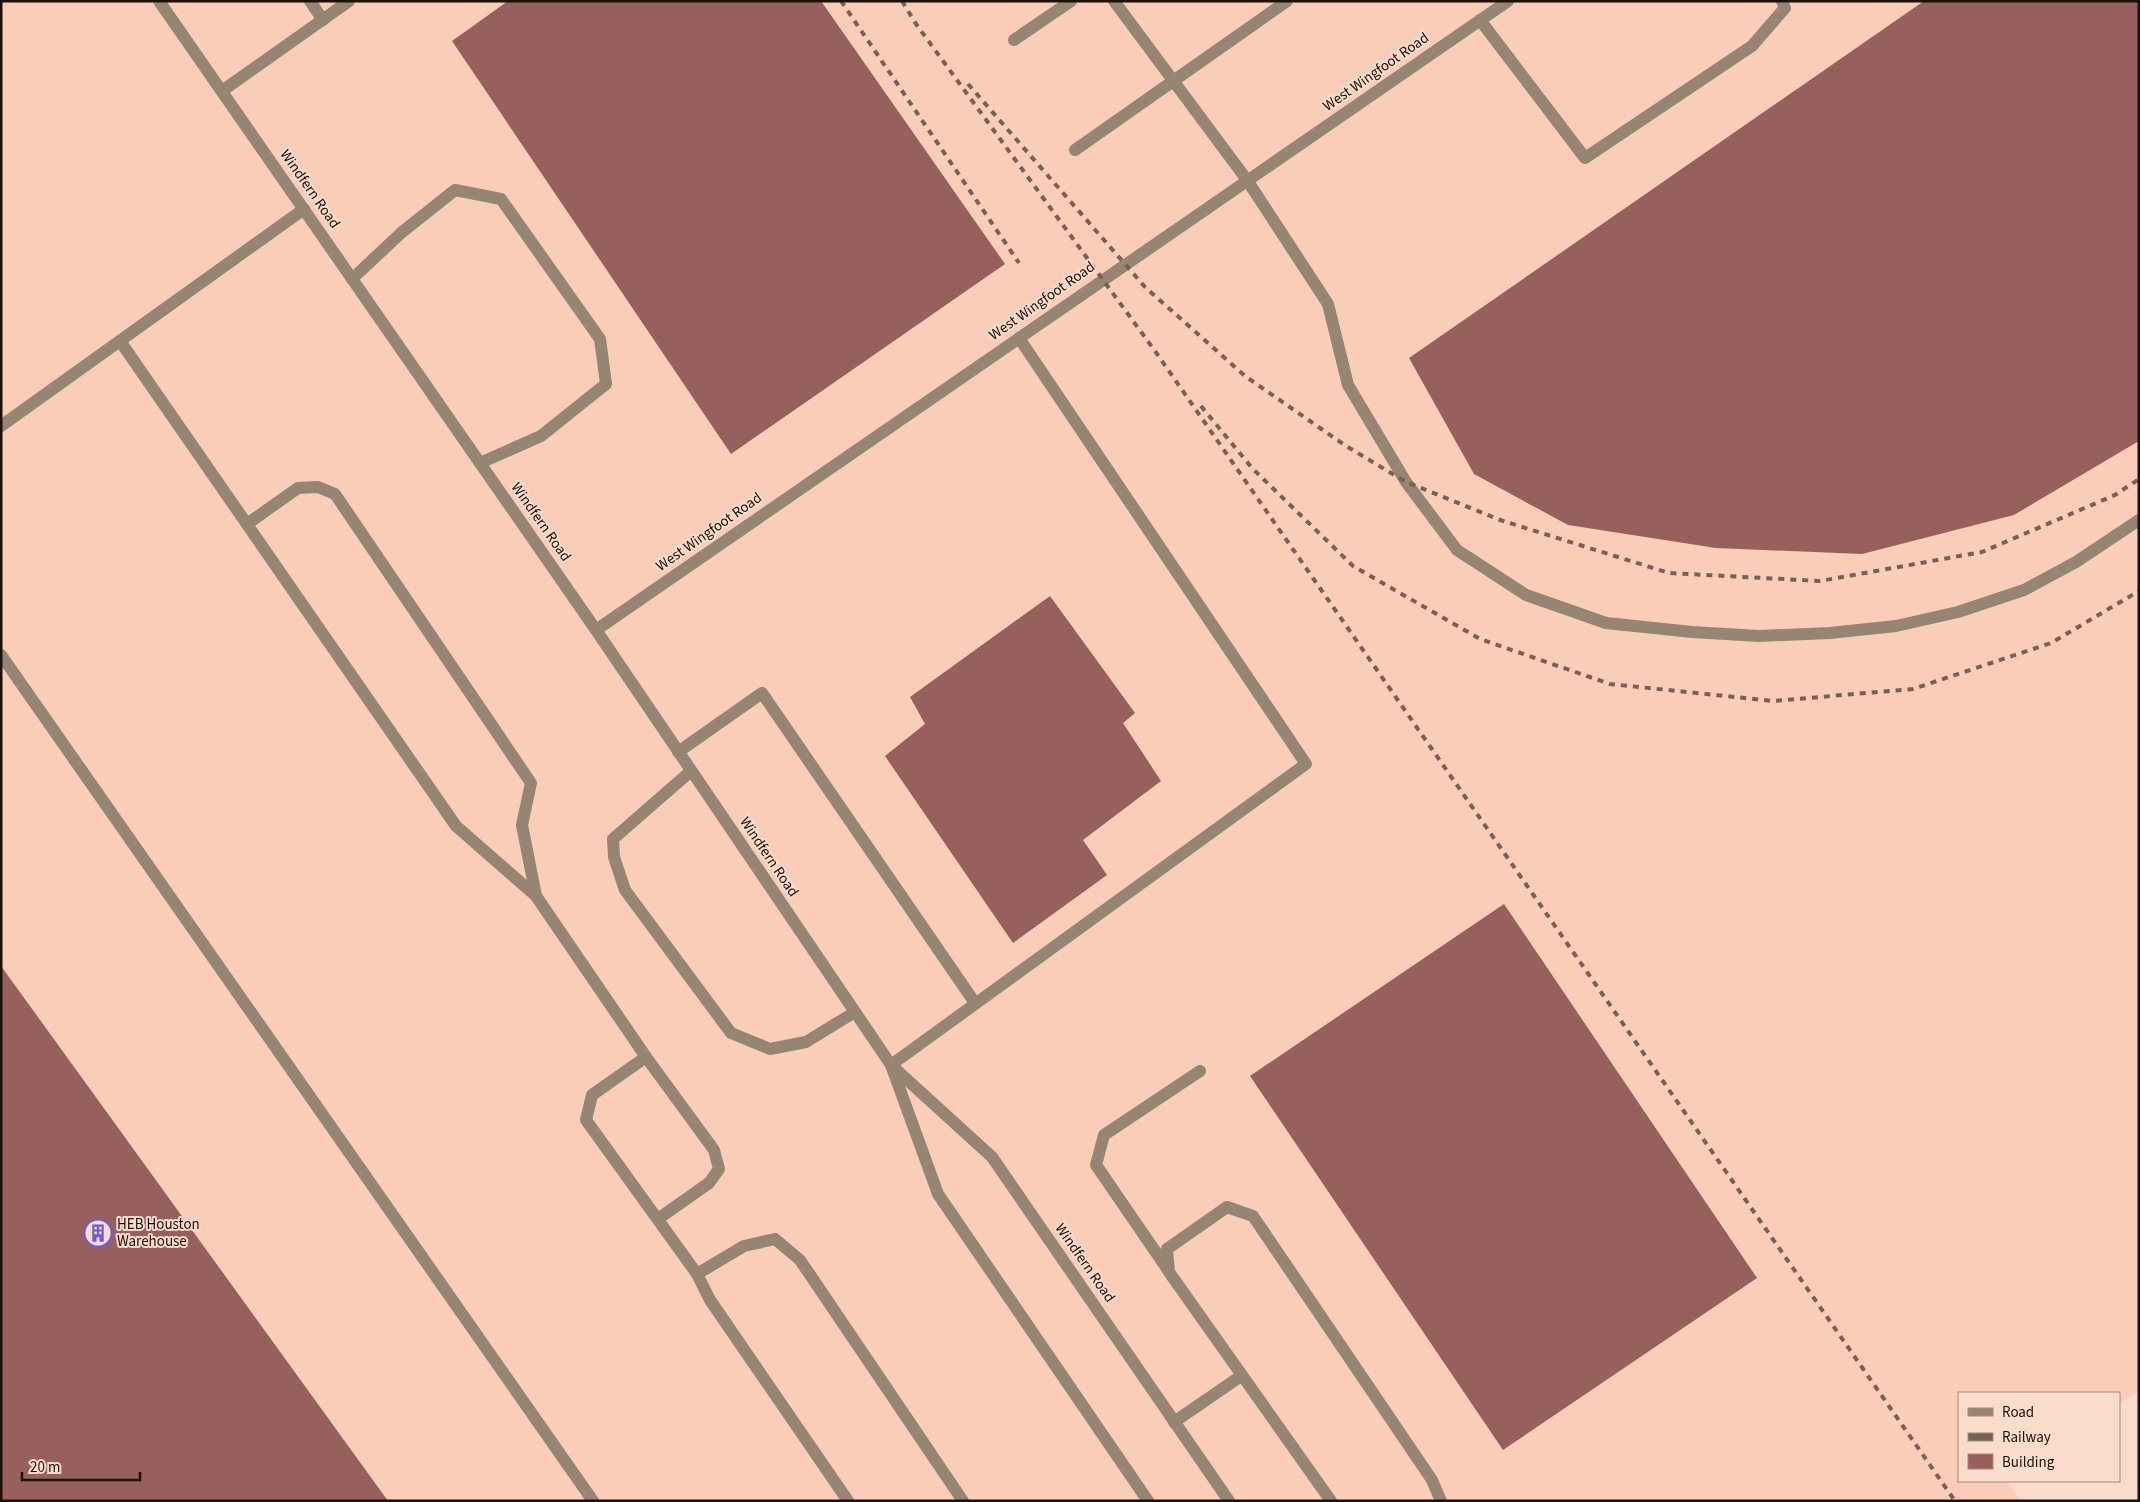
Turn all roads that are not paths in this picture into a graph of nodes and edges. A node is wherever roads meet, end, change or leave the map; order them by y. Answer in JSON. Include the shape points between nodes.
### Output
{"nodes":[{"id":1,"x":158,"y":1,"type":"edge"},
{"id":2,"x":310,"y":1,"type":"edge"},
{"id":3,"x":349,"y":1,"type":"edge"},
{"id":4,"x":1071,"y":1,"type":"edge"},
{"id":5,"x":1114,"y":1,"type":"edge"},
{"id":6,"x":1287,"y":1,"type":"edge"},
{"id":7,"x":1782,"y":1,"type":"edge"},
{"id":8,"x":1507,"y":2,"type":"edge"},
{"id":9,"x":323,"y":20,"type":"junction"},
{"id":10,"x":1480,"y":20,"type":"junction"},
{"id":11,"x":1014,"y":40,"type":"dead end"},
{"id":12,"x":1173,"y":80,"type":"junction"},
{"id":13,"x":222,"y":91,"type":"junction"},
{"id":14,"x":1074,"y":150,"type":"dead end"},
{"id":15,"x":1248,"y":180,"type":"junction"},
{"id":16,"x":304,"y":209,"type":"junction"},
{"id":17,"x":352,"y":279,"type":"junction"},
{"id":18,"x":1019,"y":338,"type":"junction"},
{"id":19,"x":120,"y":341,"type":"junction"},
{"id":20,"x":1,"y":426,"type":"edge"},
{"id":21,"x":480,"y":463,"type":"junction"},
{"id":22,"x":2139,"y":520,"type":"edge"},
{"id":23,"x":247,"y":524,"type":"junction"},
{"id":24,"x":596,"y":630,"type":"junction"},
{"id":25,"x":1,"y":655,"type":"edge"},
{"id":26,"x":678,"y":752,"type":"junction"},
{"id":27,"x":691,"y":771,"type":"junction"},
{"id":28,"x":536,"y":896,"type":"junction"},
{"id":29,"x":975,"y":1004,"type":"junction"},
{"id":30,"x":855,"y":1012,"type":"junction"},
{"id":31,"x":646,"y":1057,"type":"junction"},
{"id":32,"x":891,"y":1065,"type":"junction"},
{"id":33,"x":1200,"y":1070,"type":"dead end"},
{"id":34,"x":658,"y":1219,"type":"junction"},
{"id":35,"x":1169,"y":1272,"type":"junction"},
{"id":36,"x":697,"y":1274,"type":"junction"},
{"id":37,"x":1242,"y":1376,"type":"junction"},
{"id":38,"x":1174,"y":1422,"type":"junction"},
{"id":39,"x":592,"y":1501,"type":"edge"},
{"id":40,"x":848,"y":1501,"type":"edge"},
{"id":41,"x":962,"y":1501,"type":"edge"},
{"id":42,"x":1148,"y":1501,"type":"edge"},
{"id":43,"x":1229,"y":1501,"type":"edge"},
{"id":44,"x":1331,"y":1501,"type":"edge"},
{"id":45,"x":1441,"y":1501,"type":"edge"}],
"edges":[{"from":1,"to":13,"type":"street","name":"Windfern Road"},
{"from":2,"to":9,"type":"street"},
{"from":3,"to":9,"type":"street"},
{"from":4,"to":11,"type":"street"},
{"from":5,"to":12,"type":"street"},
{"from":6,"to":12,"type":"street"},
{"from":7,"to":10,"type":"street","via":[[1785,8],[1752,46],[1585,158]]},
{"from":8,"to":10,"type":"street","name":"West Wingfoot Road"},
{"from":9,"to":13,"type":"street"},
{"from":10,"to":15,"type":"street","name":"West Wingfoot Road"},
{"from":12,"to":14,"type":"street"},
{"from":12,"to":15,"type":"street"},
{"from":13,"to":16,"type":"street","name":"Windfern Road"},
{"from":15,"to":18,"type":"street","name":"West Wingfoot Road"},
{"from":15,"to":22,"type":"street","via":[[1328,304],[1348,385],[1406,482],[1457,550],[1526,595],[1606,623],[1692,632],[1758,636],[1896,626],[1958,612],[2024,590],[2076,562]]},
{"from":16,"to":17,"type":"street","name":"Windfern Road"},
{"from":16,"to":19,"type":"street"},
{"from":17,"to":21,"type":"street","name":"Windfern Road"},
{"from":17,"to":21,"type":"street","via":[[401,233],[455,190],[501,199],[600,339],[606,384],[541,436]]},
{"from":18,"to":24,"type":"street","name":"West Wingfoot Road"},
{"from":18,"to":29,"type":"street","via":[[1306,764]]},
{"from":19,"to":20,"type":"street"},
{"from":19,"to":23,"type":"street"},
{"from":21,"to":24,"type":"street","name":"Windfern Road"},
{"from":23,"to":28,"type":"street","via":[[456,826]]},
{"from":23,"to":28,"type":"street","via":[[298,488],[318,487],[335,494],[531,782],[522,824]]},
{"from":24,"to":26,"type":"street","name":"Windfern Road"},
{"from":25,"to":39,"type":"street"},
{"from":26,"to":27,"type":"street","name":"Windfern Road"},
{"from":26,"to":29,"type":"street","via":[[762,693]]},
{"from":27,"to":30,"type":"street","name":"Windfern Road"},
{"from":27,"to":30,"type":"street","via":[[613,839],[614,857],[625,890],[731,1033],[770,1049],[806,1042]]},
{"from":28,"to":31,"type":"street"},
{"from":29,"to":32,"type":"street"},
{"from":30,"to":32,"type":"street","name":"Windfern Road"},
{"from":31,"to":34,"type":"street","via":[[592,1095],[586,1120]]},
{"from":31,"to":34,"type":"street","via":[[714,1150],[719,1169],[709,1183]]},
{"from":32,"to":38,"type":"street","name":"Windfern Road","via":[[992,1157]]},
{"from":32,"to":42,"type":"street","name":"Windfern Road","via":[[938,1194]]},
{"from":33,"to":35,"type":"street","via":[[1104,1135],[1096,1165]]},
{"from":34,"to":36,"type":"street"},
{"from":35,"to":37,"type":"street"},
{"from":35,"to":45,"type":"street","via":[[1167,1248],[1227,1207],[1253,1216],[1432,1480]]},
{"from":36,"to":40,"type":"street","via":[[710,1300]]},
{"from":36,"to":41,"type":"street","via":[[744,1246],[775,1239],[800,1260]]},
{"from":37,"to":38,"type":"street"},
{"from":37,"to":44,"type":"street"},
{"from":38,"to":43,"type":"street","name":"Windfern Road"}]}
